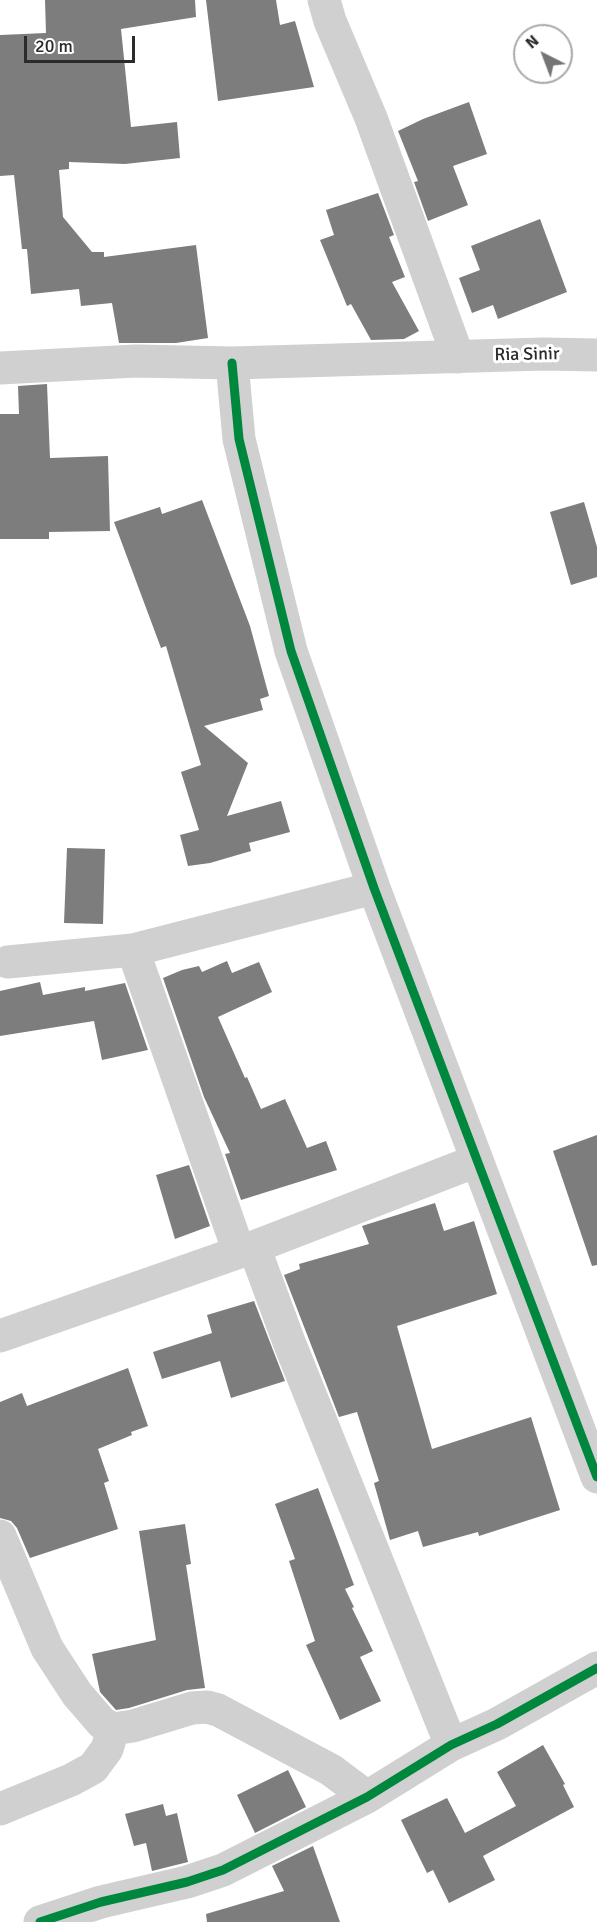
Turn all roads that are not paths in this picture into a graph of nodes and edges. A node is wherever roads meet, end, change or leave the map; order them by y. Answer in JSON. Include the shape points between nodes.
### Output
{"nodes":[{"id":1,"x":324,"y":0,"type":"edge"},
{"id":2,"x":597,"y":355,"type":"edge"},
{"id":3,"x":458,"y":357,"type":"junction"},
{"id":4,"x":232,"y":363,"type":"junction"},
{"id":5,"x":0,"y":368,"type":"edge"},
{"id":6,"x":374,"y":888,"type":"junction"},
{"id":7,"x":133,"y":950,"type":"junction"},
{"id":8,"x":8,"y":962,"type":"dead end"},
{"id":9,"x":476,"y":1161,"type":"junction"},
{"id":10,"x":247,"y":1250,"type":"junction"},
{"id":11,"x":0,"y":1336,"type":"edge"},
{"id":12,"x":597,"y":1477,"type":"edge"},
{"id":13,"x":0,"y":1536,"type":"edge"},
{"id":14,"x":597,"y":1668,"type":"edge"},
{"id":15,"x":113,"y":1729,"type":"junction"},
{"id":16,"x":452,"y":1745,"type":"junction"},
{"id":17,"x":367,"y":1797,"type":"junction"},
{"id":18,"x":0,"y":1809,"type":"edge"},
{"id":19,"x":40,"y":1922,"type":"edge"}],
"edges":[{"from":1,"to":3,"type":"street"},
{"from":2,"to":3,"type":"street","name":"Ria Sinir"},
{"from":3,"to":4,"type":"street","name":"Ria Sinir"},
{"from":4,"to":5,"type":"street","name":"Ria Sinir","via":[[136,361]]},
{"from":4,"to":6,"type":"street","via":[[239,439],[291,651]]},
{"from":6,"to":7,"type":"street"},
{"from":6,"to":9,"type":"street"},
{"from":7,"to":8,"type":"street"},
{"from":7,"to":10,"type":"street"},
{"from":9,"to":10,"type":"street"},
{"from":9,"to":12,"type":"street"},
{"from":10,"to":11,"type":"street"},
{"from":10,"to":16,"type":"street","via":[[293,1353]]},
{"from":13,"to":15,"type":"street","via":[[47,1648],[91,1712]]},
{"from":14,"to":16,"type":"street"},
{"from":15,"to":17,"type":"street","via":[[207,1707],[331,1770]]},
{"from":15,"to":18,"type":"street","via":[[107,1749],[93,1768]]},
{"from":16,"to":17,"type":"street"},
{"from":17,"to":19,"type":"street","via":[[223,1870]]}]}
